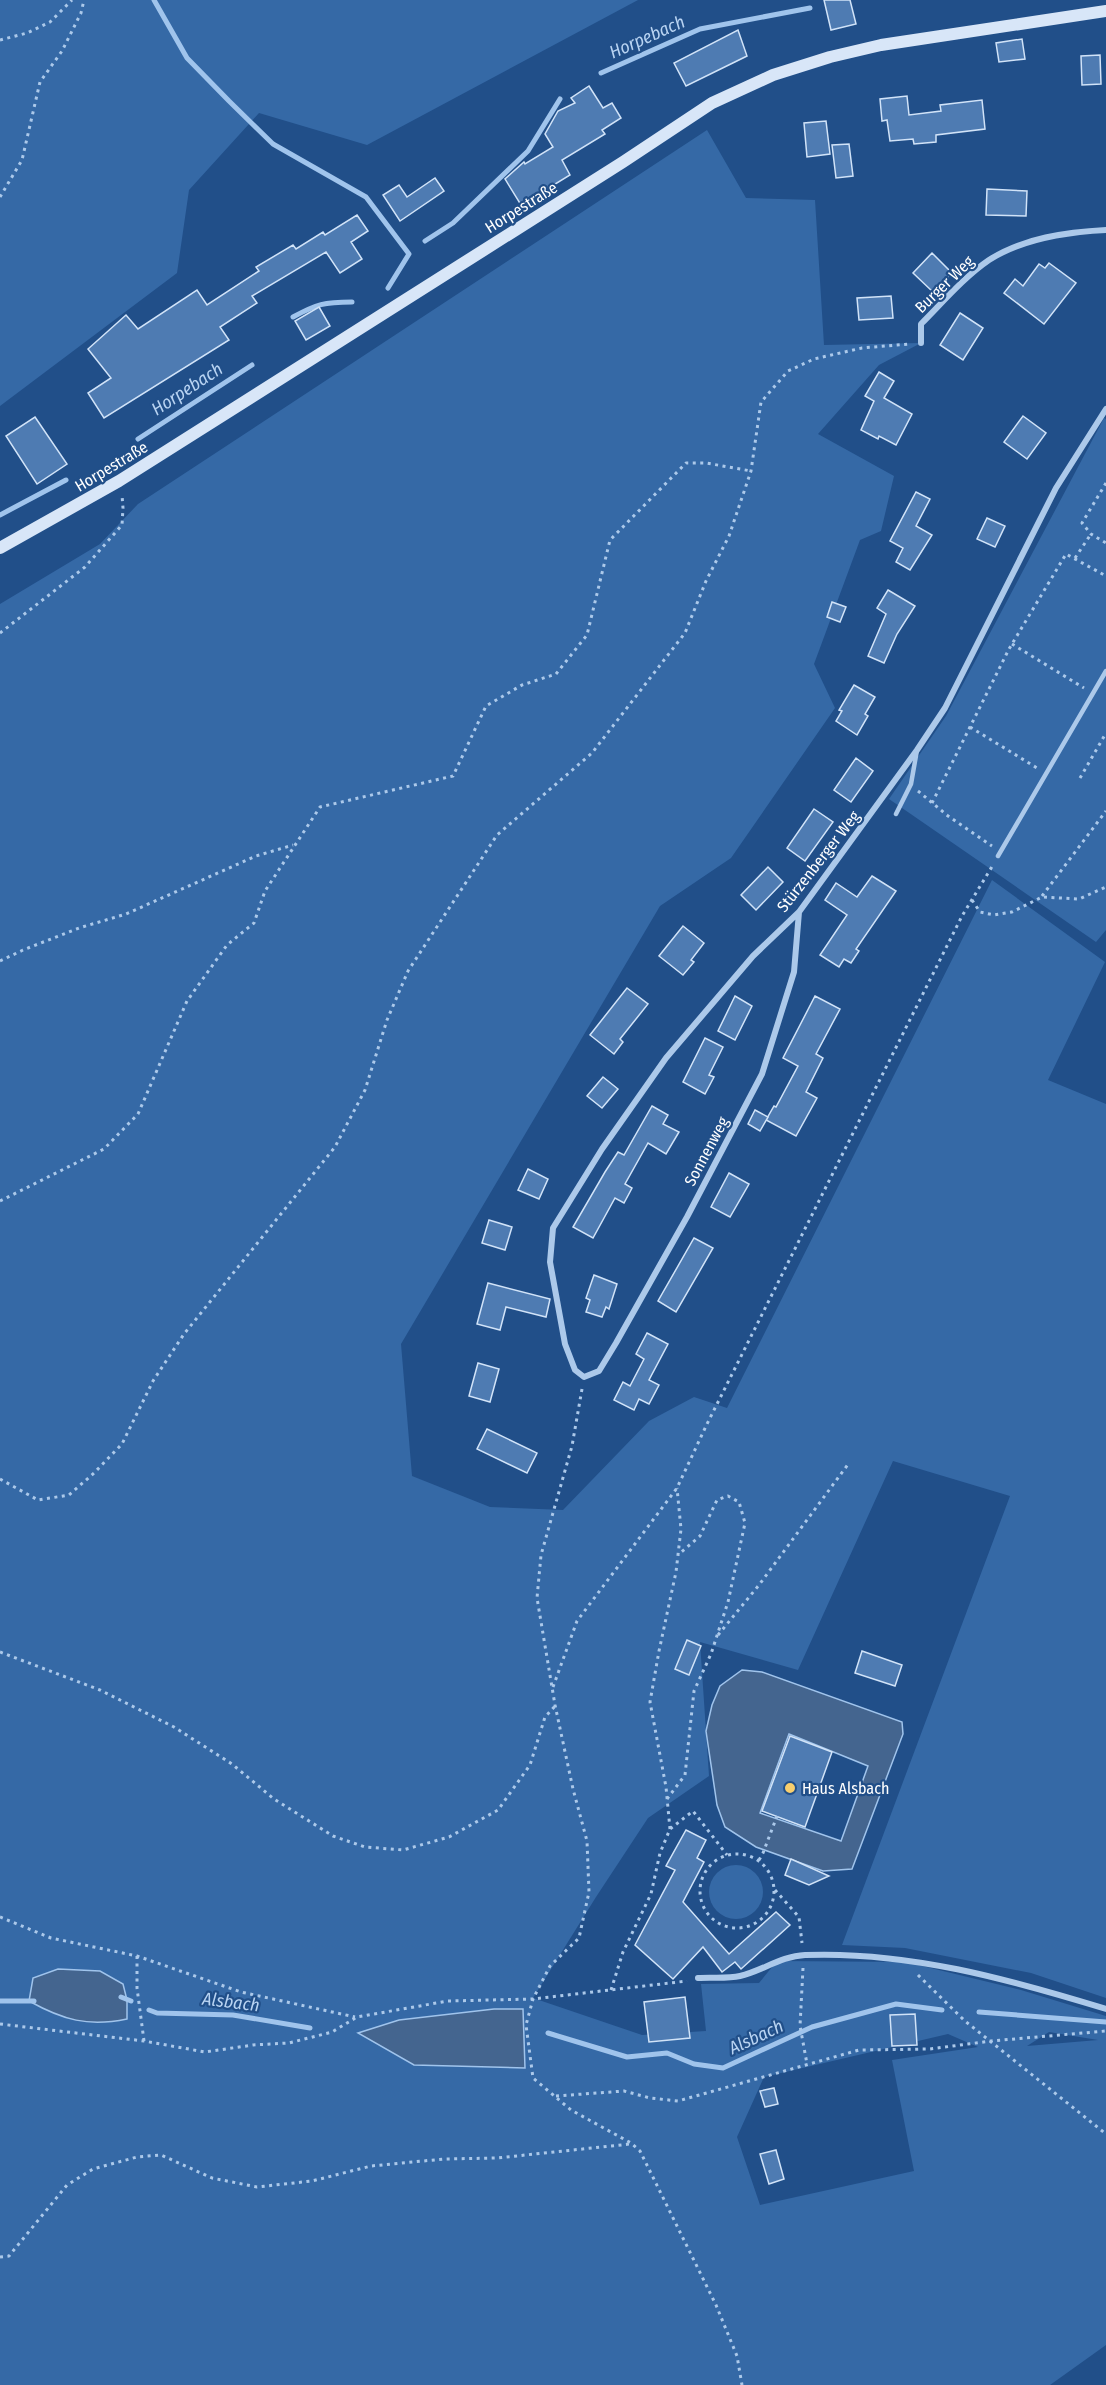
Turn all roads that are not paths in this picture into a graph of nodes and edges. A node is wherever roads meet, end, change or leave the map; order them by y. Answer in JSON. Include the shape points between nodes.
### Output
{"nodes":[{"id":1,"x":1106,"y":11,"type":"edge"},
{"id":2,"x":1106,"y":230,"type":"edge"},
{"id":3,"x":921,"y":343,"type":"road end"},
{"id":4,"x":1106,"y":409,"type":"edge"},
{"id":5,"x":0,"y":548,"type":"edge"},
{"id":6,"x":1106,"y":671,"type":"edge"},
{"id":7,"x":917,"y":750,"type":"junction"},
{"id":8,"x":896,"y":814,"type":"dead end"},
{"id":9,"x":1000,"y":854,"type":"road end"},
{"id":10,"x":799,"y":912,"type":"junction"},
{"id":11,"x":584,"y":1377,"type":"joint"},
{"id":12,"x":698,"y":1978,"type":"road end"},
{"id":13,"x":1106,"y":2009,"type":"edge"}],
"edges":[{"from":1,"to":5,"type":"street","name":"Horpestraße","via":[[881,45],[773,75],[712,103],[119,481]]},
{"from":2,"to":3,"type":"street","name":"Burger Weg","via":[[1036,239],[990,260],[921,324]]},
{"from":4,"to":7,"type":"street","name":"Stürzenberger Weg","via":[[1056,488],[945,708]]},
{"from":6,"to":9,"type":"lane"},
{"from":7,"to":8,"type":"lane","via":[[911,784]]},
{"from":7,"to":10,"type":"street","name":"Stürzenberger Weg"},
{"from":10,"to":11,"type":"street","name":"Sonnenweg","via":[[794,972],[762,1074],[616,1344],[599,1371]]},
{"from":10,"to":11,"type":"street","name":"Stürzenberger Weg","via":[[753,956],[666,1058],[553,1228],[550,1262],[565,1344],[575,1370]]},
{"from":12,"to":13,"type":"street","via":[[740,1976],[784,1958],[804,1955],[902,1959],[1022,1984]]}]}
